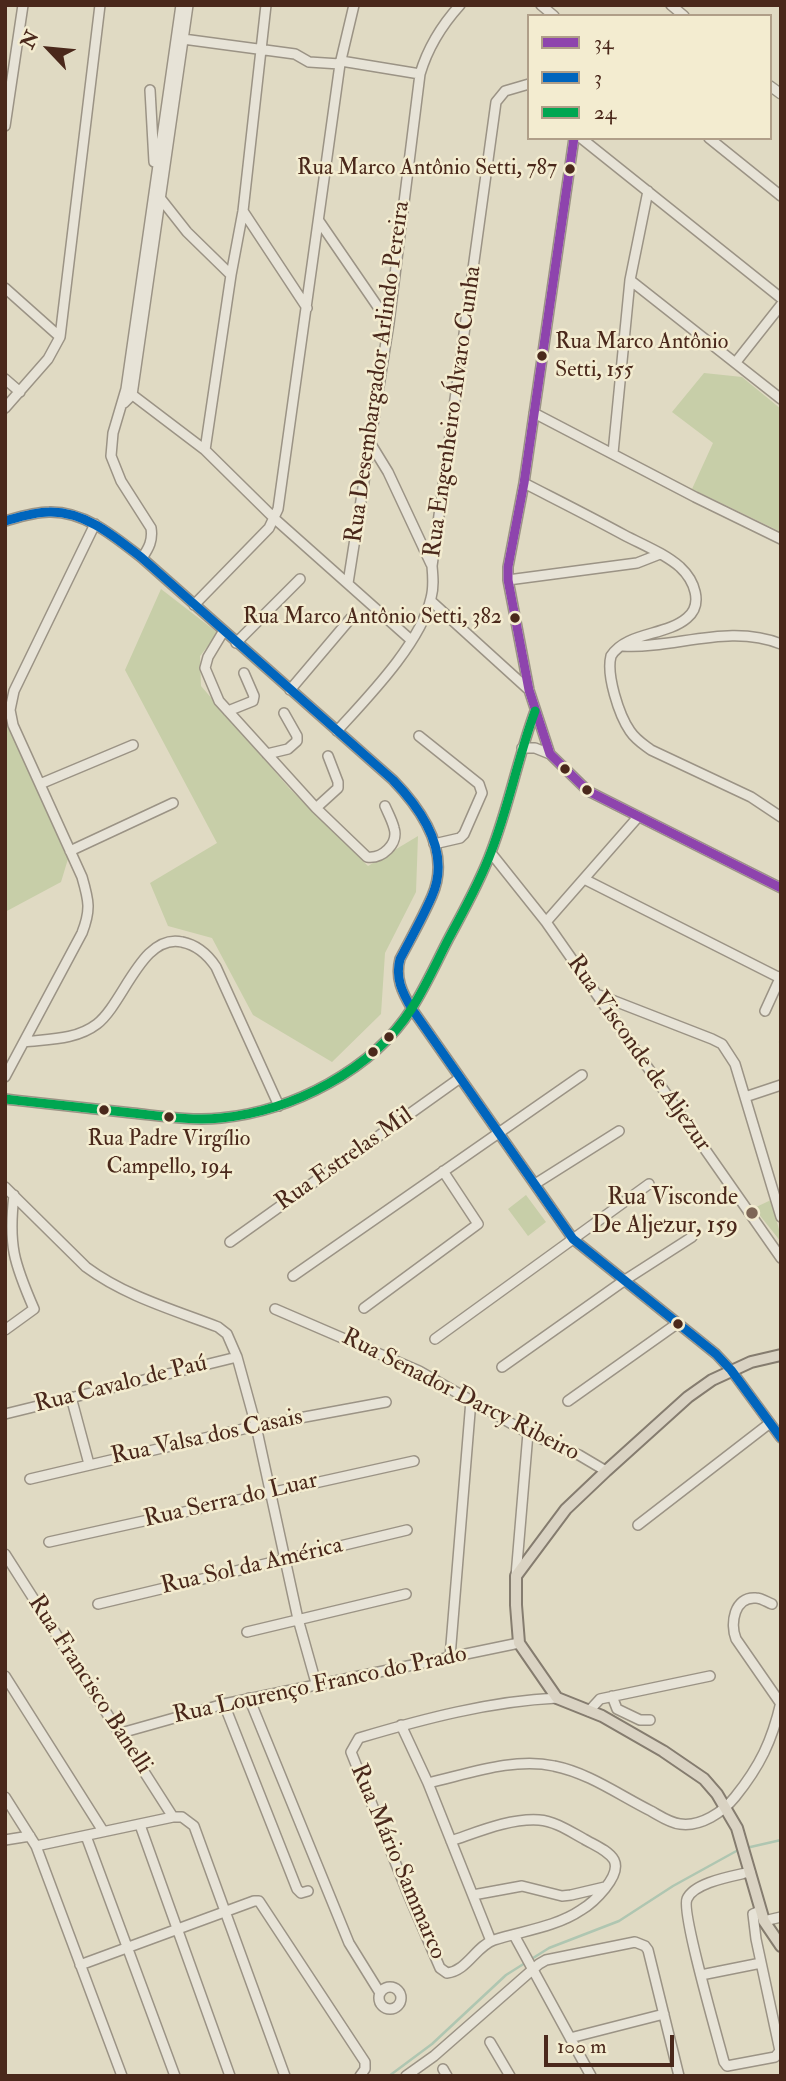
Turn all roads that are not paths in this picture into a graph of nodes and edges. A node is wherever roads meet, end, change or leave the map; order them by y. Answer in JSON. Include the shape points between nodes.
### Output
{"nodes":[{"id":1,"x":23,"y":5,"type":"edge"},
{"id":2,"x":100,"y":5,"type":"edge"},
{"id":3,"x":181,"y":5,"type":"edge"},
{"id":4,"x":188,"y":5,"type":"edge"},
{"id":5,"x":266,"y":5,"type":"edge"},
{"id":6,"x":354,"y":5,"type":"edge"},
{"id":7,"x":460,"y":5,"type":"edge"},
{"id":8,"x":183,"y":39,"type":"junction"},
{"id":9,"x":260,"y":51,"type":"junction"},
{"id":10,"x":341,"y":63,"type":"junction"},
{"id":11,"x":420,"y":74,"type":"junction"},
{"id":12,"x":527,"y":87,"type":"edge"},
{"id":13,"x":150,"y":90,"type":"dead end"},
{"id":14,"x":5,"y":126,"type":"edge"},
{"id":15,"x":574,"y":140,"type":"edge"},
{"id":16,"x":584,"y":140,"type":"edge"},
{"id":17,"x":711,"y":140,"type":"edge"},
{"id":18,"x":155,"y":187,"type":"junction"},
{"id":19,"x":648,"y":191,"type":"junction"},
{"id":20,"x":781,"y":196,"type":"edge"},
{"id":21,"x":162,"y":200,"type":"junction"},
{"id":22,"x":243,"y":211,"type":"junction"},
{"id":23,"x":319,"y":222,"type":"junction"},
{"id":24,"x":231,"y":275,"type":"junction"},
{"id":25,"x":630,"y":280,"type":"junction"},
{"id":26,"x":5,"y":288,"type":"edge"},
{"id":27,"x":781,"y":298,"type":"edge"},
{"id":28,"x":781,"y":304,"type":"edge"},
{"id":29,"x":307,"y":308,"type":"junction"},
{"id":30,"x":389,"y":323,"type":"junction"},
{"id":31,"x":60,"y":337,"type":"junction"},
{"id":32,"x":736,"y":362,"type":"junction"},
{"id":33,"x":5,"y":379,"type":"edge"},
{"id":34,"x":20,"y":392,"type":"junction"},
{"id":35,"x":129,"y":392,"type":"junction"},
{"id":36,"x":781,"y":399,"type":"edge"},
{"id":37,"x":5,"y":408,"type":"edge"},
{"id":38,"x":534,"y":413,"type":"junction"},
{"id":39,"x":369,"y":441,"type":"junction"},
{"id":40,"x":205,"y":450,"type":"junction"},
{"id":41,"x":613,"y":453,"type":"junction"},
{"id":42,"x":524,"y":483,"type":"junction"},
{"id":43,"x":275,"y":519,"type":"junction"},
{"id":44,"x":5,"y":521,"type":"edge"},
{"id":45,"x":95,"y":524,"type":"junction"},
{"id":46,"x":781,"y":539,"type":"edge"},
{"id":47,"x":660,"y":554,"type":"junction"},
{"id":48,"x":142,"y":558,"type":"junction"},
{"id":49,"x":432,"y":566,"type":"junction"},
{"id":50,"x":300,"y":579,"type":"dead end"},
{"id":51,"x":508,"y":580,"type":"junction"},
{"id":52,"x":348,"y":583,"type":"junction"},
{"id":53,"x":431,"y":601,"type":"junction"},
{"id":54,"x":194,"y":605,"type":"junction"},
{"id":55,"x":351,"y":618,"type":"dead end"},
{"id":56,"x":223,"y":632,"type":"junction"},
{"id":57,"x":411,"y":640,"type":"junction"},
{"id":58,"x":236,"y":643,"type":"junction"},
{"id":59,"x":781,"y":644,"type":"edge"},
{"id":60,"x":617,"y":649,"type":"junction"},
{"id":61,"x":244,"y":673,"type":"dead end"},
{"id":62,"x":290,"y":690,"type":"junction"},
{"id":63,"x":529,"y":690,"type":"junction"},
{"id":64,"x":228,"y":711,"type":"junction"},
{"id":65,"x":535,"y":711,"type":"junction"},
{"id":66,"x":284,"y":713,"type":"dead end"},
{"id":67,"x":337,"y":731,"type":"junction"},
{"id":68,"x":419,"y":736,"type":"dead end"},
{"id":69,"x":133,"y":745,"type":"dead end"},
{"id":70,"x":522,"y":748,"type":"junction"},
{"id":71,"x":288,"y":749,"type":"junction"},
{"id":72,"x":267,"y":754,"type":"junction"},
{"id":73,"x":550,"y":754,"type":"junction"},
{"id":74,"x":328,"y":755,"type":"dead end"},
{"id":75,"x":279,"y":768,"type":"junction"},
{"id":76,"x":40,"y":784,"type":"junction"},
{"id":77,"x":173,"y":803,"type":"dead end"},
{"id":78,"x":385,"y":806,"type":"dead end"},
{"id":79,"x":316,"y":808,"type":"junction"},
{"id":80,"x":638,"y":817,"type":"junction"},
{"id":81,"x":781,"y":817,"type":"edge"},
{"id":82,"x":434,"y":844,"type":"junction"},
{"id":83,"x":71,"y":851,"type":"junction"},
{"id":84,"x":491,"y":853,"type":"junction"},
{"id":85,"x":584,"y":879,"type":"junction"},
{"id":86,"x":781,"y":888,"type":"edge"},
{"id":87,"x":546,"y":922,"type":"junction"},
{"id":88,"x":780,"y":977,"type":"edge"},
{"id":89,"x":597,"y":994,"type":"junction"},
{"id":90,"x":412,"y":1009,"type":"junction"},
{"id":91,"x":765,"y":1011,"type":"dead end"},
{"id":92,"x":24,"y":1042,"type":"junction"},
{"id":93,"x":582,"y":1075,"type":"dead end"},
{"id":94,"x":5,"y":1077,"type":"edge"},
{"id":95,"x":460,"y":1078,"type":"junction"},
{"id":96,"x":781,"y":1085,"type":"edge"},
{"id":97,"x":745,"y":1097,"type":"junction"},
{"id":98,"x":5,"y":1099,"type":"edge"},
{"id":99,"x":279,"y":1106,"type":"junction"},
{"id":100,"x":618,"y":1131,"type":"dead end"},
{"id":101,"x":499,"y":1133,"type":"junction"},
{"id":102,"x":443,"y":1171,"type":"junction"},
{"id":103,"x":535,"y":1184,"type":"junction"},
{"id":104,"x":649,"y":1184,"type":"dead end"},
{"id":105,"x":5,"y":1187,"type":"edge"},
{"id":106,"x":14,"y":1195,"type":"junction"},
{"id":107,"x":781,"y":1217,"type":"edge"},
{"id":108,"x":692,"y":1237,"type":"dead end"},
{"id":109,"x":573,"y":1239,"type":"junction"},
{"id":110,"x":230,"y":1242,"type":"dead end"},
{"id":111,"x":8,"y":1250,"type":"edge"},
{"id":112,"x":781,"y":1258,"type":"edge"},
{"id":113,"x":293,"y":1276,"type":"dead end"},
{"id":114,"x":625,"y":1280,"type":"junction"},
{"id":115,"x":364,"y":1308,"type":"dead end"},
{"id":116,"x":275,"y":1310,"type":"dead end"},
{"id":117,"x":678,"y":1323,"type":"junction"},
{"id":118,"x":5,"y":1330,"type":"edge"},
{"id":119,"x":435,"y":1339,"type":"dead end"},
{"id":120,"x":781,"y":1355,"type":"edge"},
{"id":121,"x":237,"y":1357,"type":"junction"},
{"id":122,"x":502,"y":1367,"type":"dead end"},
{"id":123,"x":731,"y":1370,"type":"junction"},
{"id":124,"x":71,"y":1397,"type":"junction"},
{"id":125,"x":471,"y":1400,"type":"junction"},
{"id":126,"x":568,"y":1401,"type":"dead end"},
{"id":127,"x":386,"y":1402,"type":"dead end"},
{"id":128,"x":5,"y":1413,"type":"edge"},
{"id":129,"x":770,"y":1423,"type":"junction"},
{"id":130,"x":256,"y":1426,"type":"junction"},
{"id":131,"x":528,"y":1433,"type":"junction"},
{"id":132,"x":781,"y":1438,"type":"edge"},
{"id":133,"x":414,"y":1461,"type":"dead end"},
{"id":134,"x":89,"y":1464,"type":"junction"},
{"id":135,"x":606,"y":1471,"type":"junction"},
{"id":136,"x":30,"y":1479,"type":"dead end"},
{"id":137,"x":270,"y":1492,"type":"junction"},
{"id":138,"x":638,"y":1525,"type":"dead end"},
{"id":139,"x":407,"y":1530,"type":"dead end"},
{"id":140,"x":49,"y":1542,"type":"dead end"},
{"id":141,"x":5,"y":1554,"type":"edge"},
{"id":142,"x":286,"y":1559,"type":"junction"},
{"id":143,"x":516,"y":1576,"type":"junction"},
{"id":144,"x":406,"y":1594,"type":"dead end"},
{"id":145,"x":98,"y":1604,"type":"dead end"},
{"id":146,"x":772,"y":1604,"type":"dead end"},
{"id":147,"x":299,"y":1619,"type":"junction"},
{"id":148,"x":247,"y":1632,"type":"dead end"},
{"id":149,"x":519,"y":1643,"type":"junction"},
{"id":150,"x":450,"y":1657,"type":"junction"},
{"id":151,"x":5,"y":1676,"type":"edge"},
{"id":152,"x":710,"y":1676,"type":"dead end"},
{"id":153,"x":316,"y":1683,"type":"junction"},
{"id":154,"x":612,"y":1696,"type":"junction"},
{"id":155,"x":249,"y":1698,"type":"junction"},
{"id":156,"x":558,"y":1698,"type":"junction"},
{"id":157,"x":781,"y":1703,"type":"edge"},
{"id":158,"x":224,"y":1704,"type":"junction"},
{"id":159,"x":589,"y":1711,"type":"junction"},
{"id":160,"x":650,"y":1720,"type":"dead end"},
{"id":161,"x":401,"y":1726,"type":"junction"},
{"id":162,"x":121,"y":1733,"type":"junction"},
{"id":163,"x":428,"y":1783,"type":"junction"},
{"id":164,"x":5,"y":1797,"type":"edge"},
{"id":165,"x":726,"y":1808,"type":"junction"},
{"id":166,"x":173,"y":1817,"type":"junction"},
{"id":167,"x":140,"y":1825,"type":"junction"},
{"id":168,"x":103,"y":1831,"type":"junction"},
{"id":169,"x":30,"y":1836,"type":"junction"},
{"id":170,"x":86,"y":1836,"type":"junction"},
{"id":171,"x":5,"y":1840,"type":"edge"},
{"id":172,"x":451,"y":1840,"type":"junction"},
{"id":173,"x":36,"y":1846,"type":"junction"},
{"id":174,"x":749,"y":1868,"type":"junction"},
{"id":175,"x":608,"y":1883,"type":"junction"},
{"id":176,"x":308,"y":1891,"type":"dead end"},
{"id":177,"x":473,"y":1895,"type":"junction"},
{"id":178,"x":225,"y":1913,"type":"junction"},
{"id":179,"x":762,"y":1916,"type":"junction"},
{"id":180,"x":781,"y":1917,"type":"edge"},
{"id":181,"x":177,"y":1930,"type":"junction"},
{"id":182,"x":514,"y":1935,"type":"junction"},
{"id":183,"x":779,"y":1940,"type":"edge"},
{"id":184,"x":491,"y":1941,"type":"junction"},
{"id":185,"x":128,"y":1948,"type":"junction"},
{"id":186,"x":761,"y":1963,"type":"junction"},
{"id":187,"x":80,"y":1965,"type":"junction"},
{"id":188,"x":531,"y":1967,"type":"junction"},
{"id":189,"x":701,"y":1975,"type":"junction"},
{"id":190,"x":380,"y":1993,"type":"dead end"},
{"id":191,"x":664,"y":2014,"type":"junction"},
{"id":192,"x":570,"y":2038,"type":"junction"},
{"id":193,"x":490,"y":2042,"type":"dead end"},
{"id":194,"x":121,"y":2073,"type":"edge"},
{"id":195,"x":110,"y":2076,"type":"edge"},
{"id":196,"x":175,"y":2076,"type":"edge"},
{"id":197,"x":230,"y":2076,"type":"edge"},
{"id":198,"x":285,"y":2076,"type":"edge"},
{"id":199,"x":360,"y":2076,"type":"edge"},
{"id":200,"x":406,"y":2076,"type":"edge"},
{"id":201,"x":510,"y":2076,"type":"edge"},
{"id":202,"x":591,"y":2076,"type":"edge"},
{"id":203,"x":679,"y":2076,"type":"edge"}],
"edges":[{"from":1,"to":14,"type":"street"},
{"from":2,"to":31,"type":"street"},
{"from":3,"to":18,"type":"street"},
{"from":4,"to":8,"type":"street"},
{"from":5,"to":9,"type":"street"},
{"from":6,"to":10,"type":"street"},
{"from":7,"to":11,"type":"street","name":"Rua Desembargador Arlindo Pereira","via":[[436,36]]},
{"from":8,"to":9,"type":"street"},
{"from":8,"to":21,"type":"street"},
{"from":9,"to":10,"type":"street","via":[[298,55],[309,62]]},
{"from":9,"to":22,"type":"street"},
{"from":10,"to":11,"type":"street"},
{"from":10,"to":23,"type":"street"},
{"from":11,"to":30,"type":"street","name":"Rua Desembargador Arlindo Pereira"},
{"from":12,"to":49,"type":"street","name":"Rua Engenheiro Álvaro Cunha","via":[[505,91],[496,102]]},
{"from":13,"to":18,"type":"street"},
{"from":15,"to":38,"type":"street"},
{"from":16,"to":19,"type":"street"},
{"from":17,"to":20,"type":"street"},
{"from":18,"to":21,"type":"street"},
{"from":18,"to":35,"type":"street"},
{"from":19,"to":25,"type":"street"},
{"from":19,"to":27,"type":"street"},
{"from":21,"to":24,"type":"street"},
{"from":21,"to":35,"type":"street"},
{"from":22,"to":24,"type":"street"},
{"from":22,"to":29,"type":"street"},
{"from":23,"to":29,"type":"street"},
{"from":23,"to":30,"type":"street"},
{"from":24,"to":40,"type":"street"},
{"from":25,"to":32,"type":"street"},
{"from":25,"to":41,"type":"street"},
{"from":26,"to":31,"type":"street"},
{"from":28,"to":32,"type":"street"},
{"from":29,"to":43,"type":"street"},
{"from":30,"to":39,"type":"street","name":"Rua Desembargador Arlindo Pereira"},
{"from":31,"to":34,"type":"street","via":[[52,354]]},
{"from":32,"to":36,"type":"street"},
{"from":33,"to":34,"type":"street"},
{"from":34,"to":37,"type":"street"},
{"from":35,"to":40,"type":"street"},
{"from":35,"to":48,"type":"street","via":[[113,433],[111,456],[151,528],[150,545]]},
{"from":38,"to":41,"type":"street"},
{"from":38,"to":42,"type":"street"},
{"from":39,"to":49,"type":"street"},
{"from":39,"to":52,"type":"street","name":"Rua Desembargador Arlindo Pereira"},
{"from":40,"to":43,"type":"street"},
{"from":41,"to":46,"type":"street"},
{"from":42,"to":47,"type":"street"},
{"from":42,"to":51,"type":"street"},
{"from":43,"to":52,"type":"street"},
{"from":43,"to":54,"type":"street"},
{"from":44,"to":45,"type":"street","via":[[46,512]]},
{"from":45,"to":48,"type":"street"},
{"from":45,"to":76,"type":"street","via":[[14,691],[13,725]]},
{"from":47,"to":51,"type":"street","via":[[637,563]]},
{"from":47,"to":60,"type":"street","via":[[691,579],[696,604],[682,622]]},
{"from":48,"to":54,"type":"street"},
{"from":49,"to":53,"type":"street","name":"Rua Engenheiro Álvaro Cunha"},
{"from":50,"to":58,"type":"street"},
{"from":51,"to":63,"type":"street"},
{"from":52,"to":57,"type":"street"},
{"from":53,"to":57,"type":"street","name":"Rua Engenheiro Álvaro Cunha"},
{"from":53,"to":63,"type":"street"},
{"from":54,"to":56,"type":"street"},
{"from":55,"to":62,"type":"street"},
{"from":56,"to":58,"type":"street"},
{"from":56,"to":64,"type":"street","via":[[205,668]]},
{"from":57,"to":67,"type":"street","name":"Rua Engenheiro Álvaro Cunha"},
{"from":58,"to":62,"type":"street"},
{"from":59,"to":60,"type":"street","via":[[731,635]]},
{"from":60,"to":81,"type":"street","via":[[609,662],[611,681],[629,729],[638,740]]},
{"from":61,"to":64,"type":"street","via":[[253,701]]},
{"from":62,"to":67,"type":"street"},
{"from":63,"to":65,"type":"street"},
{"from":64,"to":72,"type":"street"},
{"from":65,"to":70,"type":"street"},
{"from":65,"to":73,"type":"street"},
{"from":66,"to":71,"type":"street","via":[[297,736]]},
{"from":67,"to":82,"type":"street","via":[[413,801]]},
{"from":68,"to":82,"type":"street","via":[[481,789],[481,799],[464,834]]},
{"from":69,"to":76,"type":"street"},
{"from":70,"to":73,"type":"street"},
{"from":70,"to":84,"type":"street"},
{"from":71,"to":72,"type":"street"},
{"from":71,"to":75,"type":"street"},
{"from":72,"to":75,"type":"street"},
{"from":73,"to":80,"type":"street","via":[[588,791]]},
{"from":74,"to":79,"type":"street","via":[[338,788]]},
{"from":75,"to":79,"type":"street"},
{"from":76,"to":83,"type":"street"},
{"from":77,"to":83,"type":"street"},
{"from":78,"to":79,"type":"street","via":[[395,829],[394,840],[380,856],[372,858],[358,851]]},
{"from":80,"to":85,"type":"street"},
{"from":80,"to":86,"type":"street"},
{"from":82,"to":90,"type":"street","via":[[438,869],[433,895],[397,968],[400,987]]},
{"from":83,"to":92,"type":"street","via":[[89,915]]},
{"from":84,"to":87,"type":"street","name":"Rua Visconde de Aljezur"},
{"from":84,"to":90,"type":"street"},
{"from":85,"to":87,"type":"street"},
{"from":85,"to":88,"type":"street"},
{"from":87,"to":89,"type":"street","name":"Rua Visconde de Aljezur"},
{"from":88,"to":91,"type":"street"},
{"from":89,"to":97,"type":"street","via":[[722,1044],[735,1064]]},
{"from":89,"to":112,"type":"street","name":"Rua Visconde de Aljezur"},
{"from":90,"to":95,"type":"street"},
{"from":90,"to":99,"type":"street","via":[[359,1063],[306,1096]]},
{"from":92,"to":94,"type":"street"},
{"from":92,"to":99,"type":"street","via":[[69,1037],[98,1023],[155,946],[184,942],[194,945],[216,967]]},
{"from":93,"to":101,"type":"street"},
{"from":95,"to":101,"type":"street"},
{"from":95,"to":110,"type":"street","name":"Rua Estrelas Mil"},
{"from":96,"to":97,"type":"street"},
{"from":97,"to":107,"type":"street"},
{"from":98,"to":99,"type":"street","via":[[196,1118],[260,1113]]},
{"from":100,"to":103,"type":"street"},
{"from":101,"to":102,"type":"street"},
{"from":101,"to":103,"type":"street"},
{"from":102,"to":113,"type":"street"},
{"from":102,"to":115,"type":"street","via":[[478,1224]]},
{"from":103,"to":109,"type":"street"},
{"from":104,"to":109,"type":"street"},
{"from":105,"to":106,"type":"street"},
{"from":106,"to":111,"type":"street"},
{"from":106,"to":121,"type":"street","via":[[101,1278],[218,1327],[227,1334]]},
{"from":108,"to":114,"type":"street"},
{"from":109,"to":114,"type":"street"},
{"from":109,"to":119,"type":"street"},
{"from":111,"to":118,"type":"street","via":[[34,1309]]},
{"from":114,"to":117,"type":"street"},
{"from":114,"to":122,"type":"street"},
{"from":116,"to":125,"type":"street","name":"Rua Senador Darcy Ribeiro","via":[[419,1371]]},
{"from":117,"to":123,"type":"street"},
{"from":117,"to":126,"type":"street"},
{"from":120,"to":123,"type":"main road"},
{"from":121,"to":124,"type":"street","name":"Rua Cavalo de Paú"},
{"from":121,"to":130,"type":"street"},
{"from":123,"to":129,"type":"street"},
{"from":123,"to":135,"type":"main road","via":[[688,1397]]},
{"from":124,"to":128,"type":"street","name":"Rua Cavalo de Paú"},
{"from":124,"to":134,"type":"street"},
{"from":125,"to":131,"type":"street","name":"Rua Senador Darcy Ribeiro"},
{"from":125,"to":150,"type":"street"},
{"from":127,"to":130,"type":"street","name":"Rua Valsa dos Casais"},
{"from":129,"to":132,"type":"street"},
{"from":129,"to":138,"type":"street"},
{"from":130,"to":134,"type":"street","name":"Rua Valsa dos Casais"},
{"from":130,"to":137,"type":"street"},
{"from":131,"to":135,"type":"street","name":"Rua Senador Darcy Ribeiro"},
{"from":131,"to":143,"type":"street"},
{"from":133,"to":137,"type":"street","name":"Rua Serra do Luar"},
{"from":134,"to":136,"type":"street","name":"Rua Valsa dos Casais"},
{"from":135,"to":143,"type":"main road","via":[[566,1509]]},
{"from":137,"to":140,"type":"street","name":"Rua Serra do Luar"},
{"from":137,"to":142,"type":"street"},
{"from":139,"to":142,"type":"street","name":"Rua Sol da América"},
{"from":141,"to":162,"type":"street","name":"Rua Francisco Banelli"},
{"from":142,"to":145,"type":"street","name":"Rua Sol da América"},
{"from":142,"to":147,"type":"street"},
{"from":143,"to":149,"type":"main road"},
{"from":144,"to":147,"type":"street"},
{"from":146,"to":157,"type":"street","via":[[759,1598],[746,1600],[736,1612],[733,1630]]},
{"from":147,"to":148,"type":"street"},
{"from":147,"to":153,"type":"street"},
{"from":149,"to":150,"type":"street","name":"Rua Lourenço Franco do Prado"},
{"from":149,"to":156,"type":"main road"},
{"from":150,"to":153,"type":"street","name":"Rua Lourenço Franco do Prado"},
{"from":151,"to":168,"type":"street"},
{"from":152,"to":154,"type":"street"},
{"from":153,"to":155,"type":"street","name":"Rua Lourenço Franco do Prado"},
{"from":154,"to":159,"type":"street","via":[[600,1699]]},
{"from":154,"to":160,"type":"street","via":[[617,1709]]},
{"from":155,"to":158,"type":"street","name":"Rua Lourenço Franco do Prado"},
{"from":155,"to":190,"type":"street","via":[[334,1910]]},
{"from":156,"to":159,"type":"main road"},
{"from":156,"to":161,"type":"street","via":[[500,1704]]},
{"from":157,"to":165,"type":"street","via":[[772,1740],[750,1779]]},
{"from":158,"to":162,"type":"street","name":"Rua Lourenço Franco do Prado"},
{"from":158,"to":176,"type":"street","via":[[297,1889]]},
{"from":159,"to":165,"type":"main road","via":[[687,1765]]},
{"from":161,"to":163,"type":"street"},
{"from":161,"to":184,"type":"street","name":"Rua Mário Sammarco","via":[[359,1738],[351,1752],[408,1894],[440,1968],[447,1973]]},
{"from":162,"to":166,"type":"street","name":"Rua Francisco Banelli"},
{"from":163,"to":165,"type":"street","via":[[503,1766],[550,1765],[579,1774],[682,1825]]},
{"from":163,"to":172,"type":"street"},
{"from":164,"to":169,"type":"street"},
{"from":165,"to":174,"type":"main road"},
{"from":166,"to":167,"type":"street"},
{"from":166,"to":178,"type":"street","via":[[182,1817],[194,1826]]},
{"from":167,"to":168,"type":"street"},
{"from":167,"to":181,"type":"street"},
{"from":168,"to":170,"type":"street"},
{"from":169,"to":171,"type":"street"},
{"from":169,"to":173,"type":"street"},
{"from":170,"to":173,"type":"street"},
{"from":170,"to":185,"type":"street"},
{"from":172,"to":175,"type":"street","via":[[503,1825],[545,1821],[607,1852],[616,1866]]},
{"from":172,"to":177,"type":"street"},
{"from":173,"to":187,"type":"street"},
{"from":174,"to":179,"type":"main road"},
{"from":174,"to":189,"type":"street","via":[[693,1891],[687,1899],[685,1910]]},
{"from":175,"to":177,"type":"street","via":[[562,1896],[522,1886]]},
{"from":175,"to":182,"type":"street","via":[[580,1911]]},
{"from":177,"to":184,"type":"street"},
{"from":178,"to":181,"type":"street"},
{"from":178,"to":198,"type":"street"},
{"from":178,"to":199,"type":"street","via":[[254,1901],[263,1904],[365,2062]]},
{"from":179,"to":180,"type":"street"},
{"from":179,"to":183,"type":"main road"},
{"from":179,"to":186,"type":"street","via":[[754,1914]]},
{"from":181,"to":185,"type":"street"},
{"from":181,"to":197,"type":"street"},
{"from":182,"to":184,"type":"street"},
{"from":182,"to":188,"type":"street"},
{"from":185,"to":187,"type":"street"},
{"from":185,"to":196,"type":"street"},
{"from":186,"to":189,"type":"street"},
{"from":186,"to":189,"type":"street","via":[[780,2046],[775,2057],[725,2064]]},
{"from":187,"to":194,"type":"street"},
{"from":188,"to":191,"type":"street","via":[[546,1960],[641,1944],[648,1950]]},
{"from":188,"to":192,"type":"street"},
{"from":188,"to":200,"type":"street"},
{"from":191,"to":192,"type":"street"},
{"from":191,"to":203,"type":"street"},
{"from":192,"to":202,"type":"street"},
{"from":193,"to":201,"type":"street"},
{"from":194,"to":195,"type":"street"}]}
